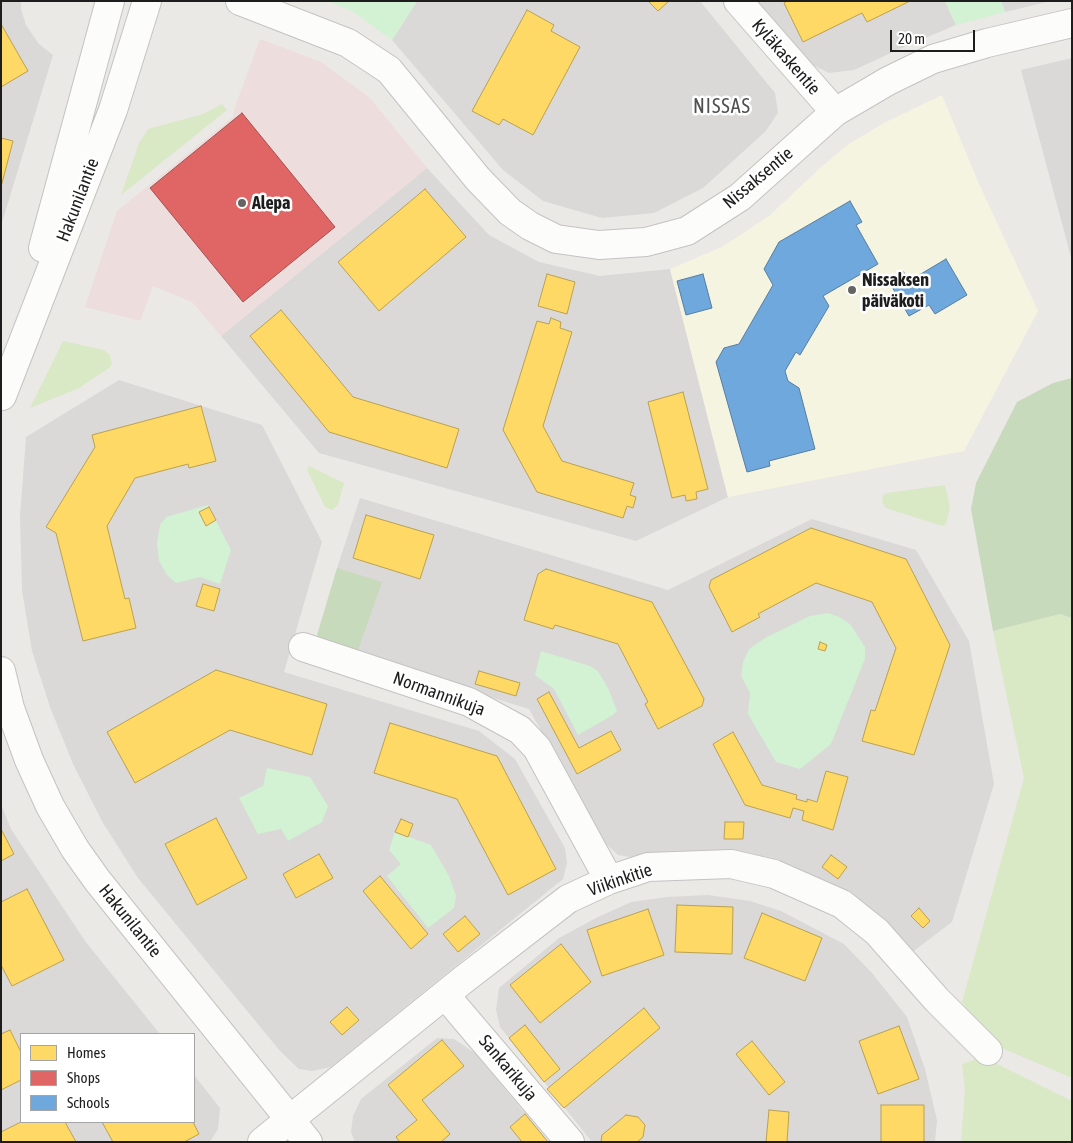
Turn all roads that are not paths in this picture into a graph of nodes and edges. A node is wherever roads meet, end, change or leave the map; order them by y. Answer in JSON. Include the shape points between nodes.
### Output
{"nodes":[{"id":1,"x":110,"y":1,"type":"edge"},
{"id":2,"x":146,"y":1,"type":"edge"},
{"id":3,"x":240,"y":1,"type":"edge"},
{"id":4,"x":738,"y":1,"type":"edge"},
{"id":5,"x":1072,"y":23,"type":"edge"},
{"id":6,"x":835,"y":112,"type":"junction"},
{"id":7,"x":2,"y":398,"type":"edge"},
{"id":8,"x":303,"y":647,"type":"dead end"},
{"id":9,"x":1,"y":671,"type":"edge"},
{"id":10,"x":609,"y":880,"type":"junction"},
{"id":11,"x":445,"y":995,"type":"junction"},
{"id":12,"x":988,"y":1051,"type":"dead end"},
{"id":13,"x":290,"y":1119,"type":"junction"},
{"id":14,"x":262,"y":1142,"type":"edge"},
{"id":15,"x":308,"y":1142,"type":"edge"},
{"id":16,"x":570,"y":1142,"type":"edge"}],
"edges":[{"from":1,"to":7,"type":"street","name":"Hakunilantie"},
{"from":2,"to":7,"type":"street","name":"Hakunilantie","via":[[113,110]]},
{"from":3,"to":6,"type":"street","name":"Nissaksentie","via":[[348,43],[389,70],[510,212],[556,239],[599,245],[646,242],[687,231],[740,197]]},
{"from":4,"to":6,"type":"street","name":"Kyläkaskentie"},
{"from":5,"to":6,"type":"street","name":"Nissaksentie","via":[[932,59]]},
{"from":8,"to":10,"type":"street","name":"Normannikuja","via":[[469,702],[520,730],[537,748]]},
{"from":9,"to":13,"type":"street","name":"Hakunilantie","via":[[10,708],[29,760],[75,849]]},
{"from":10,"to":11,"type":"street","name":"Viikinkitie","via":[[568,899]]},
{"from":10,"to":12,"type":"street","name":"Viikinkitie","via":[[648,867],[731,864],[774,874],[806,886],[842,904],[877,932],[937,1000]]},
{"from":11,"to":13,"type":"street","name":"Viikinkitie"},
{"from":11,"to":16,"type":"street","name":"Sankarikuja"},
{"from":13,"to":14,"type":"street","name":"Viikinkitie"},
{"from":13,"to":15,"type":"street","name":"Hakunilantie"}]}
